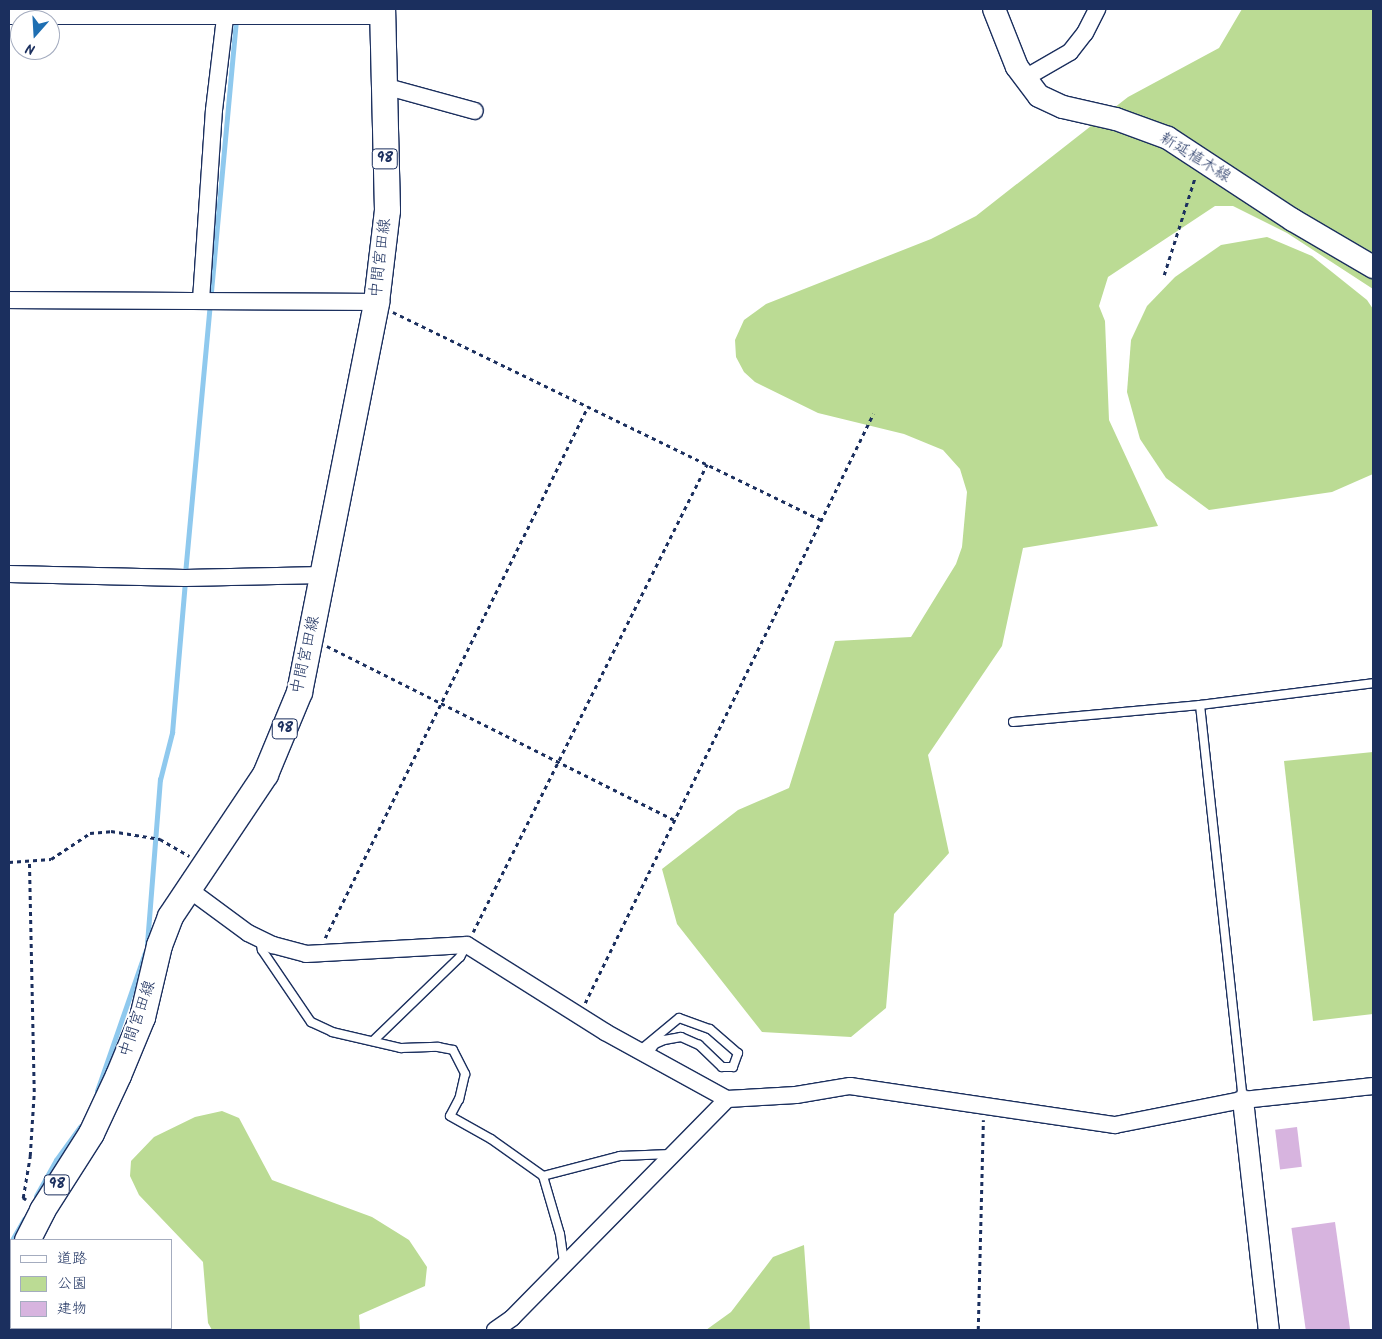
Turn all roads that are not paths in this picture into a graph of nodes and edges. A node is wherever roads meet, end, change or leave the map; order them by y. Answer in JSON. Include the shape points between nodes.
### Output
{"nodes":[{"id":1,"x":994,"y":9,"type":"edge"},
{"id":2,"x":1097,"y":9,"type":"edge"},
{"id":3,"x":382,"y":12,"type":"edge"},
{"id":4,"x":225,"y":13,"type":"edge"},
{"id":5,"x":9,"y":16,"type":"edge"},
{"id":6,"x":1025,"y":78,"type":"junction"},
{"id":7,"x":384,"y":86,"type":"junction"},
{"id":8,"x":475,"y":111,"type":"dead end"},
{"id":9,"x":1373,"y":268,"type":"edge"},
{"id":10,"x":9,"y":300,"type":"edge"},
{"id":11,"x":201,"y":300,"type":"junction"},
{"id":12,"x":376,"y":304,"type":"junction"},
{"id":13,"x":9,"y":574,"type":"edge"},
{"id":14,"x":323,"y":575,"type":"junction"},
{"id":15,"x":1373,"y":683,"type":"edge"},
{"id":16,"x":1200,"y":705,"type":"junction"},
{"id":17,"x":1013,"y":722,"type":"dead end"},
{"id":18,"x":187,"y":888,"type":"junction"},
{"id":19,"x":260,"y":938,"type":"junction"},
{"id":20,"x":467,"y":945,"type":"junction"},
{"id":21,"x":373,"y":1041,"type":"junction"},
{"id":22,"x":643,"y":1054,"type":"junction"},
{"id":23,"x":1373,"y":1086,"type":"edge"},
{"id":24,"x":727,"y":1099,"type":"junction"},
{"id":25,"x":1243,"y":1100,"type":"junction"},
{"id":26,"x":672,"y":1154,"type":"junction"},
{"id":27,"x":543,"y":1176,"type":"junction"},
{"id":28,"x":28,"y":1239,"type":"edge"},
{"id":29,"x":564,"y":1264,"type":"junction"},
{"id":30,"x":495,"y":1330,"type":"edge"},
{"id":31,"x":1269,"y":1330,"type":"edge"}],
"edges":[{"from":1,"to":6,"type":"main road","name":"新延植木線","via":[[1017,67]]},
{"from":2,"to":6,"type":"street","via":[[1070,52]]},
{"from":3,"to":4,"type":"street"},
{"from":3,"to":7,"type":"main road","name":"中間宮田線","number":"98"},
{"from":4,"to":5,"type":"street"},
{"from":4,"to":11,"type":"street","via":[[214,110]]},
{"from":6,"to":9,"type":"main road","name":"新延植木線","via":[[1039,96],[1063,107],[1116,119],[1168,138],[1201,162]]},
{"from":7,"to":8,"type":"street"},
{"from":7,"to":12,"type":"main road","name":"中間宮田線","number":"98","via":[[387,210]]},
{"from":10,"to":11,"type":"street"},
{"from":11,"to":12,"type":"street"},
{"from":12,"to":14,"type":"main road","name":"中間宮田線","number":"98"},
{"from":13,"to":14,"type":"street","via":[[185,578]]},
{"from":14,"to":18,"type":"main road","name":"中間宮田線","number":"98","via":[[299,692],[265,774]]},
{"from":15,"to":16,"type":"lane"},
{"from":16,"to":17,"type":"lane"},
{"from":16,"to":25,"type":"lane"},
{"from":18,"to":19,"type":"street"},
{"from":18,"to":28,"type":"main road","name":"中間宮田線","number":"98","via":[[170,916],[159,945],[142,1017],[118,1075],[91,1133]]},
{"from":19,"to":20,"type":"street","via":[[306,954]]},
{"from":19,"to":21,"type":"lane","via":[[262,950],[311,1022],[332,1032]]},
{"from":20,"to":21,"type":"lane","via":[[460,957]]},
{"from":20,"to":22,"type":"street"},
{"from":21,"to":27,"type":"lane","via":[[401,1048],[453,1050],[465,1074],[459,1099],[450,1116],[491,1138]]},
{"from":22,"to":22,"type":"lane","via":[[678,1018],[710,1029],[738,1053],[733,1067],[722,1067],[699,1045],[681,1038],[664,1040]]},
{"from":22,"to":24,"type":"street"},
{"from":23,"to":25,"type":"street"},
{"from":24,"to":25,"type":"street","via":[[796,1095],[850,1086],[1115,1125]]},
{"from":24,"to":26,"type":"street"},
{"from":25,"to":31,"type":"street"},
{"from":26,"to":27,"type":"lane","via":[[620,1156]]},
{"from":26,"to":29,"type":"street"},
{"from":27,"to":29,"type":"lane","via":[[560,1234]]},
{"from":29,"to":30,"type":"street"}]}
